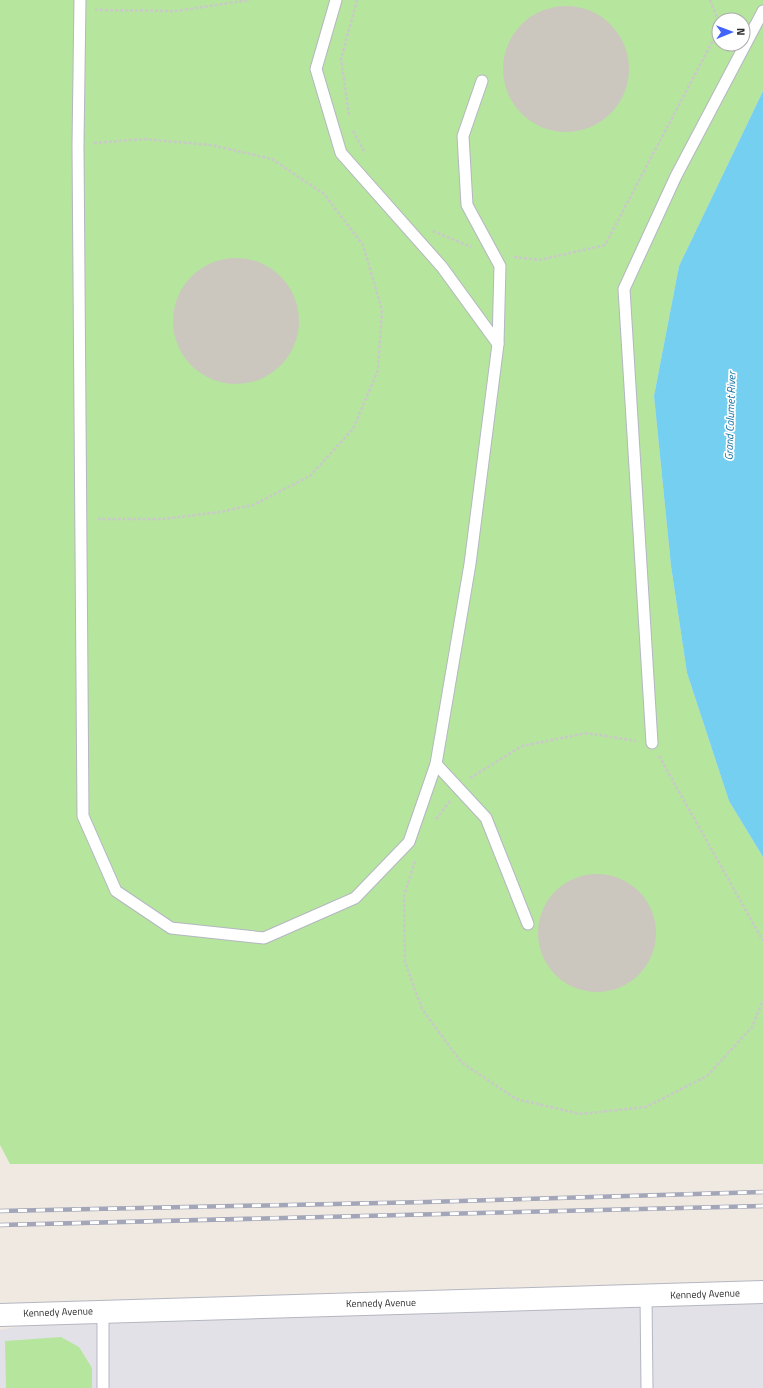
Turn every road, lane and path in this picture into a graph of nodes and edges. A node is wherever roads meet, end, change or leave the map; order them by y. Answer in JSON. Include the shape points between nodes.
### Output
{"nodes":[{"id":1,"x":250,"y":0,"type":"edge"},
{"id":2,"x":336,"y":0,"type":"edge"},
{"id":3,"x":357,"y":0,"type":"edge"},
{"id":4,"x":710,"y":0,"type":"edge"},
{"id":5,"x":80,"y":5,"type":"edge"},
{"id":6,"x":763,"y":11,"type":"edge"},
{"id":7,"x":715,"y":12,"type":"edge"},
{"id":8,"x":711,"y":44,"type":"edge"},
{"id":9,"x":482,"y":81,"type":"dead end"},
{"id":10,"x":349,"y":118,"type":"dead end"},
{"id":11,"x":350,"y":125,"type":"dead end"},
{"id":12,"x":78,"y":144,"type":"junction"},
{"id":13,"x":367,"y":158,"type":"dead end"},
{"id":14,"x":430,"y":229,"type":"dead end"},
{"id":15,"x":494,"y":255,"type":"junction"},
{"id":16,"x":498,"y":344,"type":"junction"},
{"id":17,"x":80,"y":518,"type":"junction"},
{"id":18,"x":652,"y":743,"type":"junction"},
{"id":19,"x":436,"y":764,"type":"junction"},
{"id":20,"x":460,"y":789,"type":"junction"},
{"id":21,"x":433,"y":822,"type":"dead end"},
{"id":22,"x":418,"y":854,"type":"dead end"},
{"id":23,"x":528,"y":924,"type":"dead end"},
{"id":24,"x":763,"y":941,"type":"edge"},
{"id":25,"x":763,"y":1000,"type":"edge"},
{"id":26,"x":763,"y":1292,"type":"edge"},
{"id":27,"x":646,"y":1296,"type":"junction"},
{"id":28,"x":103,"y":1311,"type":"junction"},
{"id":29,"x":0,"y":1315,"type":"edge"},
{"id":30,"x":104,"y":1388,"type":"edge"},
{"id":31,"x":647,"y":1388,"type":"edge"}],
"edges":[{"from":1,"to":5,"type":"path","via":[[176,11]]},
{"from":2,"to":16,"type":"lane","via":[[316,70],[341,153],[442,267]]},
{"from":3,"to":10,"type":"path","via":[[341,58]]},
{"from":4,"to":7,"type":"path"},
{"from":5,"to":12,"type":"lane"},
{"from":6,"to":18,"type":"lane","via":[[676,176],[624,289]]},
{"from":8,"to":15,"type":"path","via":[[606,245],[540,260]]},
{"from":9,"to":15,"type":"lane","via":[[463,136],[467,205]]},
{"from":11,"to":13,"type":"path"},
{"from":12,"to":17,"type":"lane"},
{"from":12,"to":17,"type":"path","via":[[144,139],[211,145],[272,159],[324,194],[363,245],[382,310],[378,370],[353,429],[310,476],[254,505],[220,512],[162,519]]},
{"from":14,"to":15,"type":"path"},
{"from":15,"to":16,"type":"lane","via":[[500,266]]},
{"from":16,"to":19,"type":"lane","via":[[470,564]]},
{"from":17,"to":19,"type":"lane","via":[[83,816],[116,891],[171,928],[264,938],[355,898],[409,842]]},
{"from":18,"to":20,"type":"path","via":[[587,733],[522,746],[466,781]]},
{"from":18,"to":24,"type":"path"},
{"from":19,"to":20,"type":"lane"},
{"from":20,"to":21,"type":"path"},
{"from":20,"to":23,"type":"lane","via":[[486,818]]},
{"from":22,"to":25,"type":"path","via":[[404,896],[405,962],[422,1009],[461,1062],[516,1099],[580,1114],[646,1107],[707,1076],[752,1027]]},
{"from":26,"to":27,"type":"main road","name":"Kennedy Avenue"},
{"from":27,"to":28,"type":"main road","name":"Kennedy Avenue"},
{"from":27,"to":31,"type":"lane"},
{"from":28,"to":29,"type":"main road","name":"Kennedy Avenue"},
{"from":28,"to":30,"type":"lane"}]}
